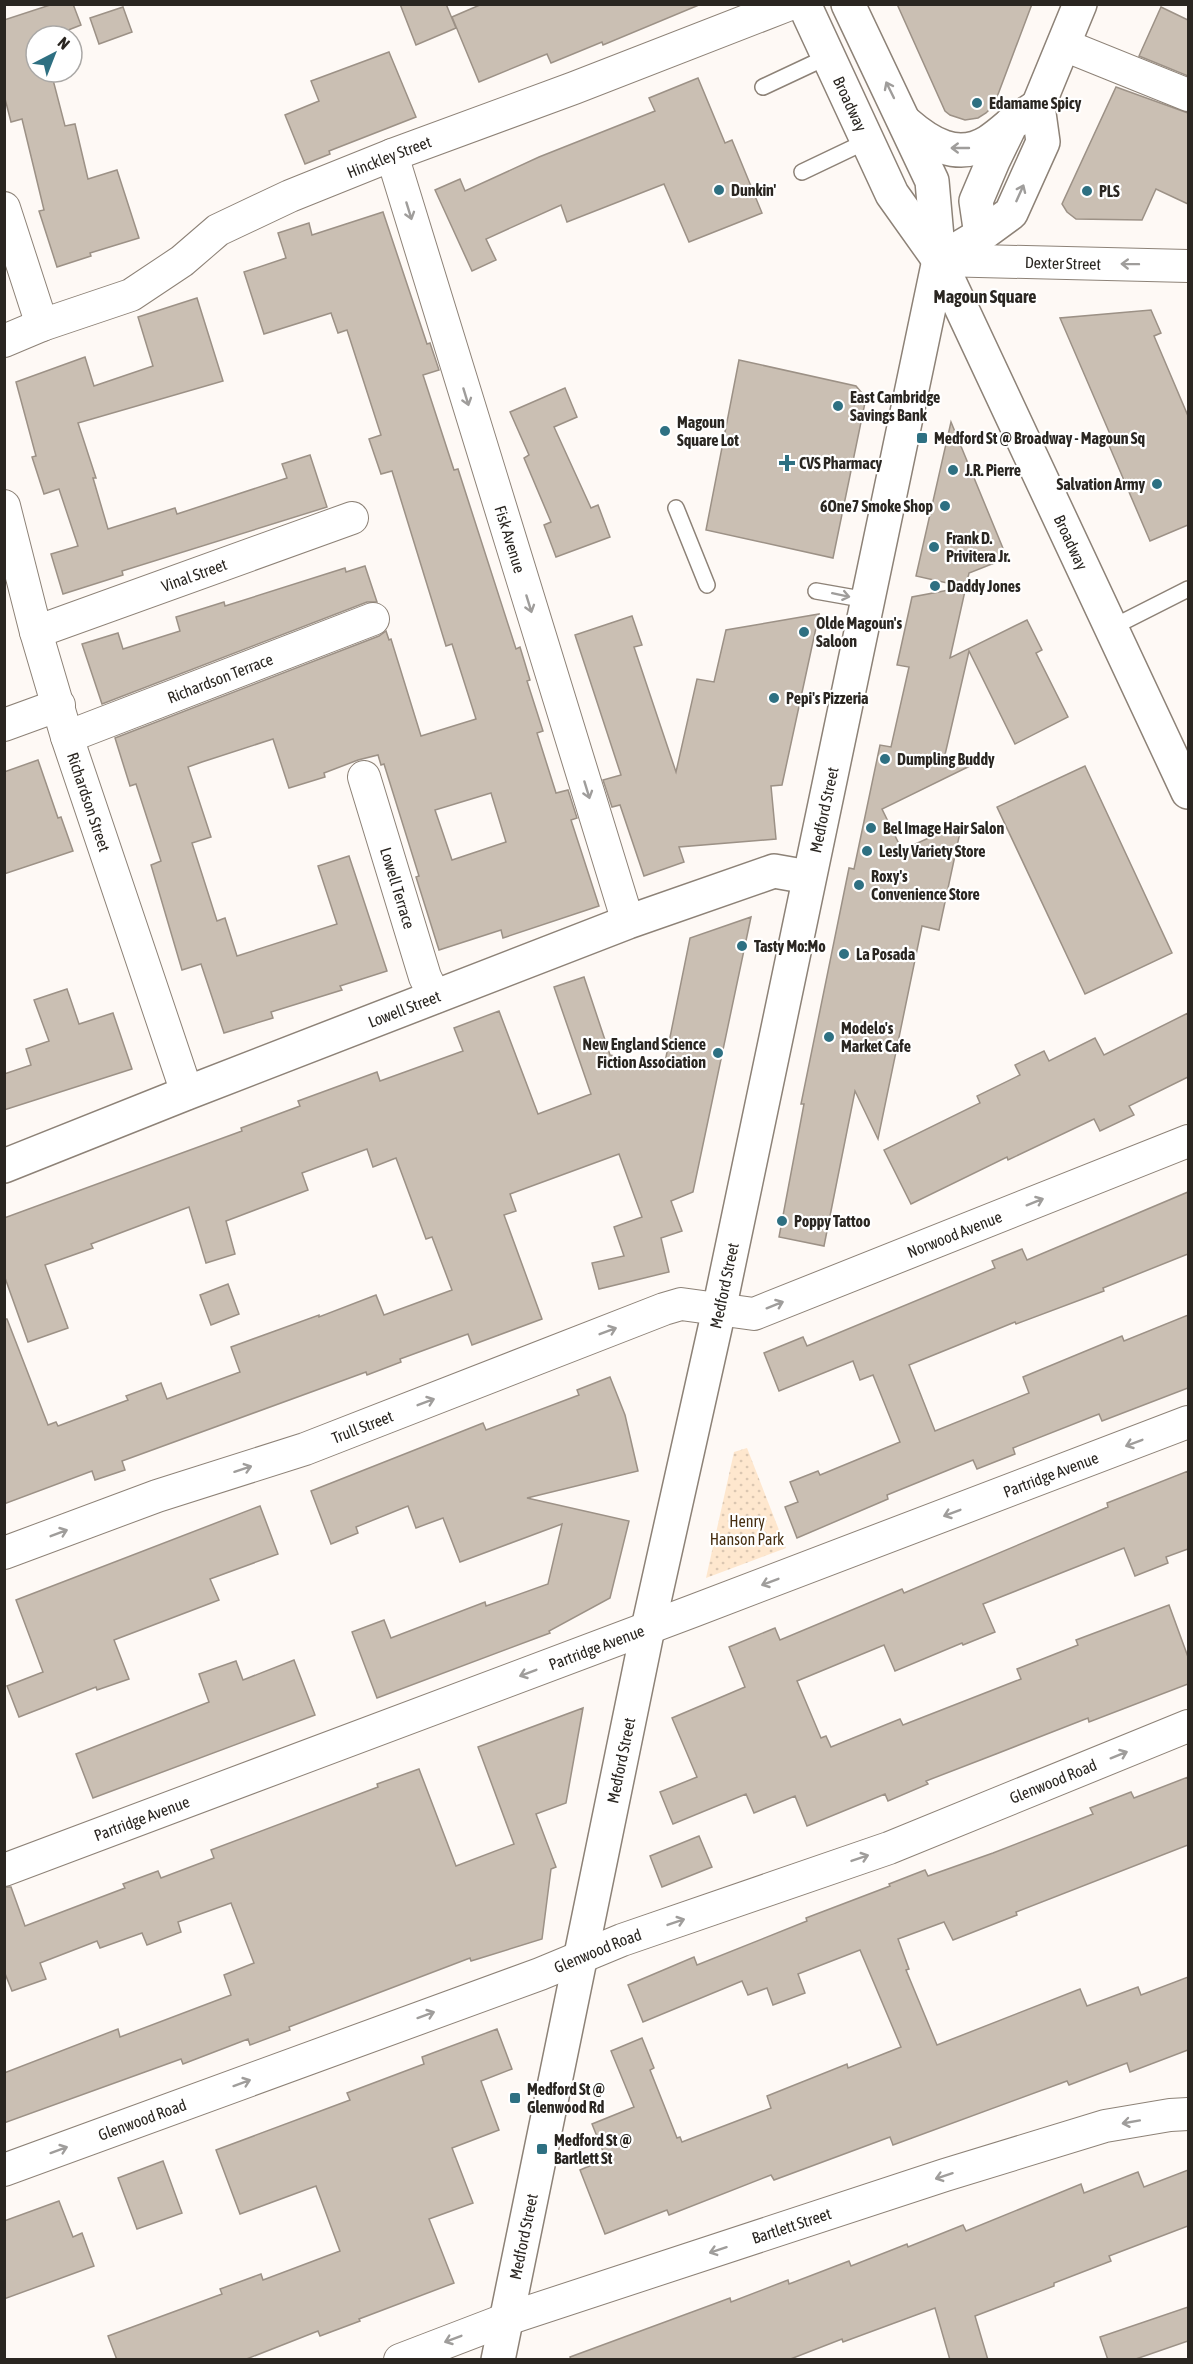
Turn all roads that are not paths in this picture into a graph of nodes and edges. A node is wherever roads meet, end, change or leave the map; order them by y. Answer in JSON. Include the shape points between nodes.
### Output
{"nodes":[{"id":1,"x":790,"y":4,"type":"edge"},
{"id":2,"x":804,"y":4,"type":"edge"},
{"id":3,"x":848,"y":4,"type":"edge"},
{"id":4,"x":1080,"y":4,"type":"edge"},
{"id":5,"x":1064,"y":45,"type":"junction"},
{"id":6,"x":827,"y":57,"type":"junction"},
{"id":7,"x":763,"y":87,"type":"dead end"},
{"id":8,"x":1188,"y":95,"type":"edge"},
{"id":9,"x":1038,"y":106,"type":"junction"},
{"id":10,"x":905,"y":122,"type":"junction"},
{"id":11,"x":1011,"y":124,"type":"junction"},
{"id":12,"x":867,"y":141,"type":"junction"},
{"id":13,"x":392,"y":155,"type":"junction"},
{"id":14,"x":802,"y":172,"type":"dead end"},
{"id":15,"x":4,"y":208,"type":"edge"},
{"id":16,"x":981,"y":235,"type":"junction"},
{"id":17,"x":939,"y":260,"type":"junction"},
{"id":18,"x":1188,"y":266,"type":"edge"},
{"id":19,"x":42,"y":325,"type":"junction"},
{"id":20,"x":4,"y":341,"type":"edge"},
{"id":21,"x":676,"y":508,"type":"dead end"},
{"id":22,"x":352,"y":518,"type":"dead end"},
{"id":23,"x":7,"y":523,"type":"edge"},
{"id":24,"x":706,"y":585,"type":"dead end"},
{"id":25,"x":1188,"y":589,"type":"edge"},
{"id":26,"x":816,"y":591,"type":"dead end"},
{"id":27,"x":867,"y":600,"type":"junction"},
{"id":28,"x":373,"y":619,"type":"dead end"},
{"id":29,"x":1111,"y":628,"type":"junction"},
{"id":30,"x":36,"y":632,"type":"junction"},
{"id":31,"x":59,"y":705,"type":"junction"},
{"id":32,"x":4,"y":725,"type":"edge"},
{"id":33,"x":67,"y":736,"type":"junction"},
{"id":34,"x":1181,"y":756,"type":"edge"},
{"id":35,"x":364,"y":777,"type":"dead end"},
{"id":36,"x":1188,"y":792,"type":"edge"},
{"id":37,"x":808,"y":878,"type":"junction"},
{"id":38,"x":628,"y":922,"type":"junction"},
{"id":39,"x":435,"y":997,"type":"junction"},
{"id":40,"x":186,"y":1093,"type":"junction"},
{"id":41,"x":1188,"y":1141,"type":"edge"},
{"id":42,"x":4,"y":1166,"type":"edge"},
{"id":43,"x":718,"y":1310,"type":"junction"},
{"id":44,"x":1188,"y":1422,"type":"edge"},
{"id":45,"x":4,"y":1553,"type":"edge"},
{"id":46,"x":648,"y":1628,"type":"junction"},
{"id":47,"x":1188,"y":1726,"type":"edge"},
{"id":48,"x":4,"y":1870,"type":"edge"},
{"id":49,"x":582,"y":1958,"type":"junction"},
{"id":50,"x":1188,"y":2114,"type":"edge"},
{"id":51,"x":4,"y":2170,"type":"edge"},
{"id":52,"x":507,"y":2319,"type":"junction"},
{"id":53,"x":400,"y":2360,"type":"edge"},
{"id":54,"x":498,"y":2360,"type":"edge"}],
"edges":[{"from":1,"to":13,"type":"street","name":"Hinckley Street"},
{"from":2,"to":6,"type":"main road","name":"Broadway"},
{"from":10,"to":3,"type":"main road","name":"Broadway","one_way":true},
{"from":4,"to":5,"type":"main road"},
{"from":5,"to":8,"type":"street"},
{"from":5,"to":9,"type":"main road"},
{"from":6,"to":7,"type":"lane"},
{"from":6,"to":12,"type":"main road","name":"Broadway"},
{"from":9,"to":11,"type":"main road"},
{"from":16,"to":9,"type":"main road","one_way":true,"via":[[1011,213],[1043,142]]},
{"from":11,"to":10,"type":"main road","one_way":true,"via":[[987,143],[962,150],[938,147]]},
{"from":10,"to":17,"type":"main road","name":"Broadway","via":[[932,181]]},
{"from":11,"to":16,"type":"main road","via":[[976,201]]},
{"from":12,"to":14,"type":"lane"},
{"from":12,"to":17,"type":"main road","name":"Broadway","via":[[892,194]]},
{"from":13,"to":19,"type":"street","name":"Hinckley Street","via":[[218,230],[182,261],[131,295]]},
{"from":13,"to":38,"type":"street","name":"Fisk Avenue","one_way":true},
{"from":15,"to":19,"type":"street"},
{"from":16,"to":17,"type":"main road"},
{"from":18,"to":17,"type":"street","name":"Dexter Street","one_way":true},
{"from":17,"to":27,"type":"main road","name":"Medford Street"},
{"from":17,"to":29,"type":"main road","name":"Broadway"},
{"from":19,"to":20,"type":"street","name":"Hinckley Street"},
{"from":21,"to":24,"type":"lane"},
{"from":22,"to":30,"type":"street","name":"Vinal Street"},
{"from":23,"to":30,"type":"street","name":"Richardson Street"},
{"from":25,"to":29,"type":"lane"},
{"from":26,"to":27,"type":"lane","one_way":true},
{"from":27,"to":37,"type":"main road","name":"Medford Street"},
{"from":28,"to":33,"type":"street","name":"Richardson Terrace"},
{"from":29,"to":34,"type":"main road","name":"Broadway"},
{"from":30,"to":31,"type":"street","name":"Richardson Street"},
{"from":31,"to":32,"type":"street"},
{"from":31,"to":33,"type":"street","name":"Richardson Street"},
{"from":33,"to":40,"type":"street","name":"Richardson Street"},
{"from":34,"to":36,"type":"main road","name":"Broadway"},
{"from":35,"to":39,"type":"street","name":"Lowell Terrace","via":[[425,977]]},
{"from":37,"to":38,"type":"main road","name":"Lowell Street","via":[[774,871]]},
{"from":37,"to":43,"type":"main road","name":"Medford Street"},
{"from":38,"to":39,"type":"main road","name":"Lowell Street"},
{"from":39,"to":40,"type":"main road","name":"Lowell Street"},
{"from":40,"to":42,"type":"main road","name":"Lowell Street"},
{"from":43,"to":41,"type":"street","name":"Norwood Avenue","one_way":true,"via":[[754,1314]]},
{"from":45,"to":43,"type":"street","name":"Trull Street","one_way":true,"via":[[157,1496],[305,1449],[664,1309],[681,1304]]},
{"from":43,"to":46,"type":"main road","name":"Medford Street"},
{"from":44,"to":46,"type":"street","name":"Partridge Avenue","one_way":true},
{"from":46,"to":48,"type":"street","name":"Partridge Avenue","one_way":true},
{"from":46,"to":49,"type":"main road","name":"Medford Street"},
{"from":49,"to":47,"type":"street","name":"Glenwood Road","one_way":true,"via":[[622,1940],[889,1848]]},
{"from":51,"to":49,"type":"street","name":"Glenwood Road","one_way":true},
{"from":49,"to":52,"type":"main road","name":"Medford Street"},
{"from":50,"to":52,"type":"street","name":"Bartlett Street","one_way":true,"via":[[1105,2126]]},
{"from":52,"to":53,"type":"street","name":"Bartlett Street","one_way":true},
{"from":52,"to":54,"type":"main road","name":"Medford Street"}]}
